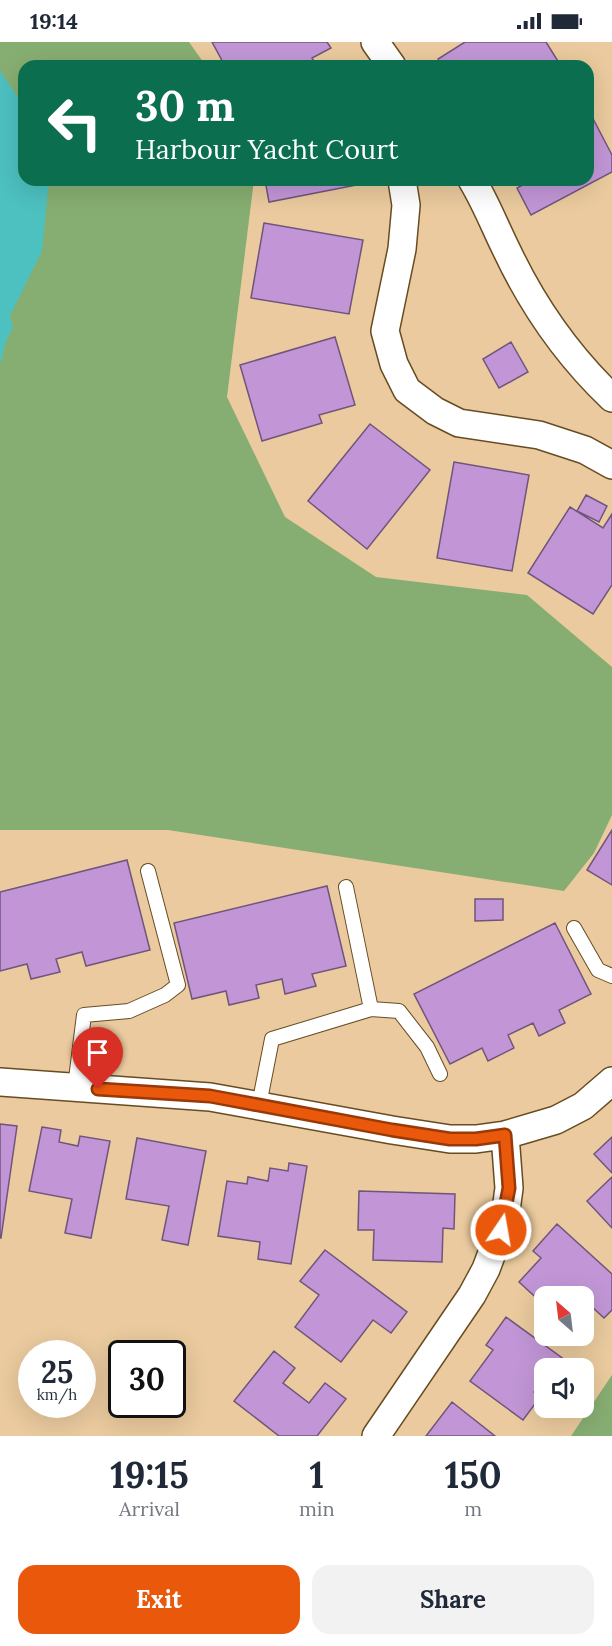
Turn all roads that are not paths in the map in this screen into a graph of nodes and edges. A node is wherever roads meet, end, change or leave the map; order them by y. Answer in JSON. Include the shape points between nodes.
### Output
{"nodes":[{"id":1,"x":373,"y":42,"type":"edge"},
{"id":2,"x":377,"y":60,"type":"edge"},
{"id":3,"x":387,"y":60,"type":"edge"},
{"id":4,"x":403,"y":186,"type":"edge"},
{"id":5,"x":475,"y":186,"type":"edge"},
{"id":6,"x":612,"y":398,"type":"edge"},
{"id":7,"x":612,"y":465,"type":"edge"},
{"id":8,"x":148,"y":871,"type":"dead end"},
{"id":9,"x":346,"y":887,"type":"dead end"},
{"id":10,"x":574,"y":928,"type":"dead end"},
{"id":11,"x":612,"y":976,"type":"edge"},
{"id":12,"x":371,"y":1009,"type":"junction"},
{"id":13,"x":440,"y":1074,"type":"dead end"},
{"id":14,"x":612,"y":1081,"type":"edge"},
{"id":15,"x":0,"y":1082,"type":"edge"},
{"id":16,"x":75,"y":1087,"type":"junction"},
{"id":17,"x":259,"y":1105,"type":"junction"},
{"id":18,"x":505,"y":1135,"type":"junction"},
{"id":19,"x":376,"y":1436,"type":"edge"}],
"edges":[{"from":1,"to":2,"type":"street"},
{"from":1,"to":3,"type":"street"},
{"from":4,"to":7,"type":"street","via":[[406,205],[402,249],[385,331],[394,364],[407,390],[459,423],[539,435],[585,450]]},
{"from":5,"to":6,"type":"street","via":[[530,296],[559,339]]},
{"from":8,"to":16,"type":"lane","via":[[178,985],[165,996],[129,1011],[84,1015]]},
{"from":9,"to":12,"type":"lane"},
{"from":10,"to":11,"type":"lane","via":[[598,970]]},
{"from":12,"to":13,"type":"lane","via":[[399,1011],[427,1047]]},
{"from":12,"to":17,"type":"lane","via":[[272,1039]]},
{"from":14,"to":18,"type":"street","via":[[583,1106],[556,1120]]},
{"from":15,"to":16,"type":"street"},
{"from":16,"to":17,"type":"street","via":[[210,1096]]},
{"from":17,"to":18,"type":"street","via":[[450,1139]]},
{"from":18,"to":19,"type":"street","via":[[509,1188],[497,1242],[486,1269]]}]}
